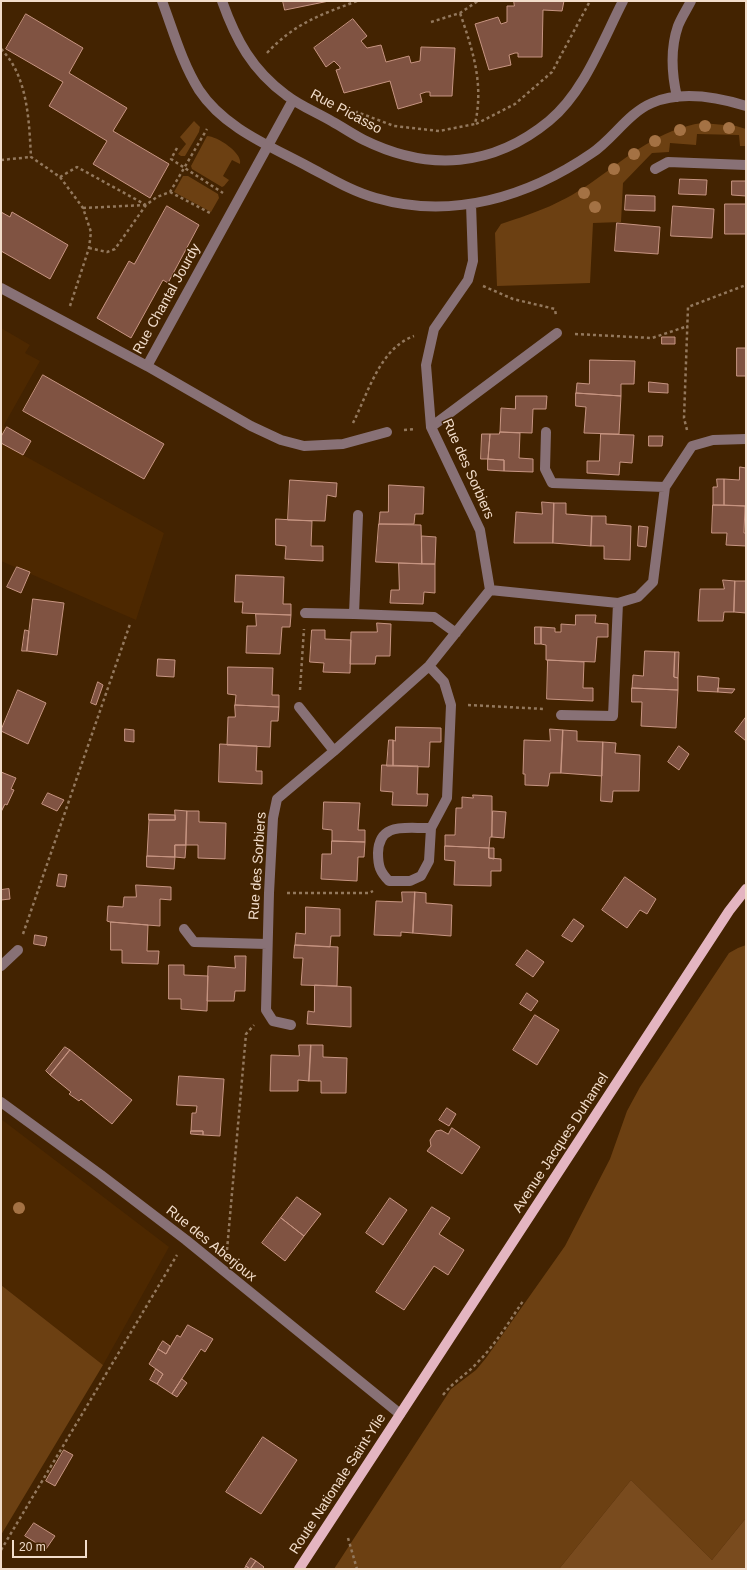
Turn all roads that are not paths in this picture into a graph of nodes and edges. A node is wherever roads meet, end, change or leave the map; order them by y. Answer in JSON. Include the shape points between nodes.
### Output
{"nodes":[{"id":1,"x":162,"y":1,"type":"edge"},
{"id":2,"x":222,"y":1,"type":"edge"},
{"id":3,"x":623,"y":1,"type":"edge"},
{"id":4,"x":691,"y":1,"type":"edge"},
{"id":5,"x":677,"y":97,"type":"junction"},
{"id":6,"x":293,"y":100,"type":"junction"},
{"id":7,"x":746,"y":106,"type":"edge"},
{"id":8,"x":268,"y":145,"type":"junction"},
{"id":9,"x":746,"y":165,"type":"edge"},
{"id":10,"x":655,"y":169,"type":"dead end"},
{"id":11,"x":471,"y":204,"type":"junction"},
{"id":12,"x":1,"y":288,"type":"edge"},
{"id":13,"x":557,"y":333,"type":"road end"},
{"id":14,"x":147,"y":366,"type":"junction"},
{"id":15,"x":431,"y":427,"type":"junction"},
{"id":16,"x":387,"y":432,"type":"road end"},
{"id":17,"x":546,"y":432,"type":"dead end"},
{"id":18,"x":746,"y":440,"type":"edge"},
{"id":19,"x":665,"y":488,"type":"junction"},
{"id":20,"x":358,"y":515,"type":"dead end"},
{"id":21,"x":490,"y":590,"type":"junction"},
{"id":22,"x":618,"y":603,"type":"junction"},
{"id":23,"x":305,"y":613,"type":"road end"},
{"id":24,"x":354,"y":614,"type":"junction"},
{"id":25,"x":456,"y":633,"type":"junction"},
{"id":26,"x":429,"y":666,"type":"junction"},
{"id":27,"x":299,"y":707,"type":"road end"},
{"id":28,"x":561,"y":715,"type":"road end"},
{"id":29,"x":334,"y":751,"type":"junction"},
{"id":30,"x":431,"y":828,"type":"junction"},
{"id":31,"x":746,"y":889,"type":"edge"},
{"id":32,"x":184,"y":929,"type":"dead end"},
{"id":33,"x":267,"y":944,"type":"junction"},
{"id":34,"x":18,"y":950,"type":"road end"},
{"id":35,"x":1,"y":966,"type":"edge"},
{"id":36,"x":291,"y":1025,"type":"dead end"},
{"id":37,"x":1,"y":1102,"type":"edge"},
{"id":38,"x":400,"y":1414,"type":"junction"},
{"id":39,"x":299,"y":1569,"type":"edge"}],
"edges":[{"from":1,"to":8,"type":"street","via":[[199,90],[223,117]]},
{"from":2,"to":6,"type":"street","name":"Rue Picasso","via":[[244,51],[255,66]]},
{"from":3,"to":6,"type":"street","name":"Rue Picasso","via":[[581,85],[566,105],[526,136],[478,158],[458,161],[415,158],[364,140]]},
{"from":4,"to":5,"type":"street","via":[[678,26],[673,52],[673,77]]},
{"from":5,"to":7,"type":"street","via":[[725,99]]},
{"from":5,"to":11,"type":"street","via":[[652,102],[640,109],[594,151],[563,172],[521,192]]},
{"from":6,"to":8,"type":"street","name":"Rue Chantal Jourdy"},
{"from":8,"to":11,"type":"street","via":[[340,184],[375,198],[431,208]]},
{"from":8,"to":14,"type":"street","name":"Rue Chantal Jourdy"},
{"from":9,"to":10,"type":"street","via":[[668,162]]},
{"from":11,"to":15,"type":"street","name":"Rue des Sorbiers","via":[[473,261],[468,280],[434,329],[426,365]]},
{"from":12,"to":14,"type":"street","name":"Rue Chantal Jourdy"},
{"from":13,"to":15,"type":"street"},
{"from":14,"to":16,"type":"street","via":[[251,426],[281,440],[304,446],[343,444]]},
{"from":15,"to":21,"type":"street","name":"Rue des Sorbiers","via":[[480,530]]},
{"from":17,"to":19,"type":"street","via":[[545,469],[552,482]]},
{"from":18,"to":19,"type":"street","via":[[712,440],[692,446]]},
{"from":19,"to":22,"type":"street","via":[[653,582],[638,597]]},
{"from":20,"to":24,"type":"street"},
{"from":21,"to":22,"type":"street"},
{"from":21,"to":25,"type":"street","name":"Rue des Sorbiers"},
{"from":22,"to":28,"type":"street","via":[[613,716]]},
{"from":23,"to":24,"type":"street"},
{"from":24,"to":25,"type":"street","via":[[434,617]]},
{"from":25,"to":26,"type":"street","name":"Rue des Sorbiers"},
{"from":26,"to":29,"type":"street","name":"Rue des Sorbiers"},
{"from":26,"to":30,"type":"street","via":[[444,682],[451,704],[447,798]]},
{"from":27,"to":29,"type":"street"},
{"from":29,"to":33,"type":"street","name":"Rue des Sorbiers","via":[[277,799],[272,818]]},
{"from":30,"to":30,"type":"street","via":[[429,862],[421,876],[410,880],[389,881],[378,865],[378,843],[383,835],[394,829]]},
{"from":31,"to":38,"type":"main road","name":"Avenue Jacques Duhamel","via":[[729,911]]},
{"from":32,"to":33,"type":"street","via":[[194,942]]},
{"from":33,"to":36,"type":"street","name":"Rue des Sorbiers","via":[[266,1010],[273,1020]]},
{"from":34,"to":35,"type":"street"},
{"from":37,"to":38,"type":"street","name":"Rue des Aberjoux","via":[[186,1240]]},
{"from":38,"to":39,"type":"main road","name":"Route Nationale Saint-Ylie"}]}
